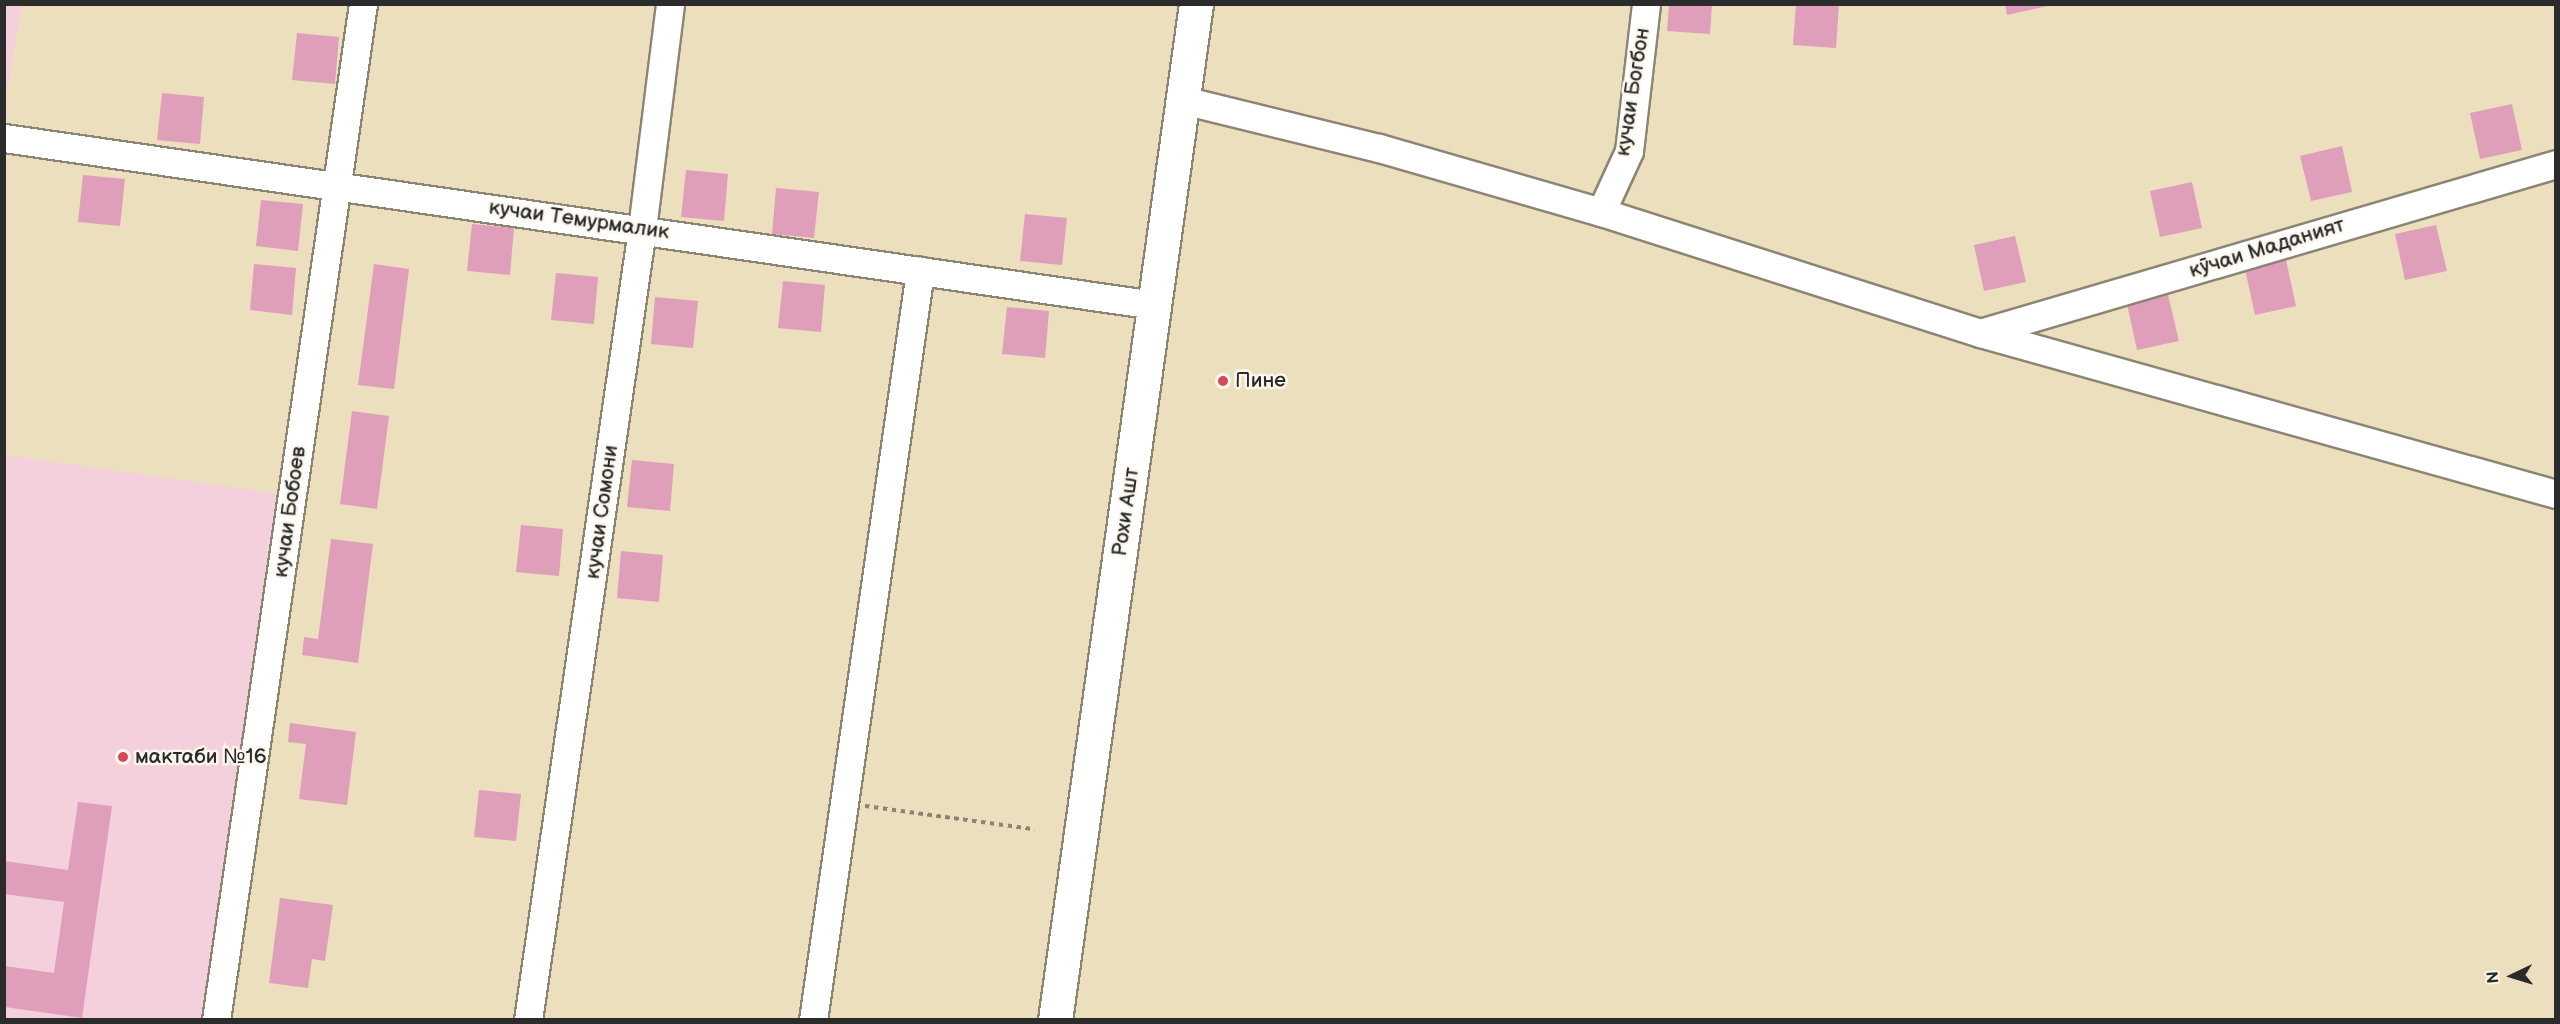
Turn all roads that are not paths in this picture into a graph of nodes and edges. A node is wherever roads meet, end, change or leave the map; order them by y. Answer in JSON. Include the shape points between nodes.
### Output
{"nodes":[{"id":1,"x":363,"y":4,"type":"edge"},
{"id":2,"x":670,"y":4,"type":"edge"},
{"id":3,"x":1196,"y":4,"type":"edge"},
{"id":4,"x":1646,"y":4,"type":"edge"},
{"id":5,"x":1183,"y":100,"type":"junction"},
{"id":6,"x":4,"y":138,"type":"edge"},
{"id":7,"x":2556,"y":164,"type":"edge"},
{"id":8,"x":338,"y":185,"type":"junction"},
{"id":9,"x":1601,"y":212,"type":"junction"},
{"id":10,"x":642,"y":230,"type":"junction"},
{"id":11,"x":920,"y":271,"type":"junction"},
{"id":12,"x":1154,"y":305,"type":"junction"},
{"id":13,"x":1980,"y":333,"type":"junction"},
{"id":14,"x":2556,"y":494,"type":"edge"},
{"id":15,"x":216,"y":1020,"type":"edge"},
{"id":16,"x":528,"y":1020,"type":"edge"},
{"id":17,"x":813,"y":1020,"type":"edge"},
{"id":18,"x":1055,"y":1020,"type":"edge"}],
"edges":[{"from":1,"to":8,"type":"street","name":"кучаи Бобоев"},
{"from":2,"to":10,"type":"street","name":"кучаи Сомони"},
{"from":3,"to":5,"type":"main road","name":"Рохи Ашт"},
{"from":4,"to":9,"type":"street","name":"кучаи Богбон","via":[[1629,151]]},
{"from":5,"to":9,"type":"street","via":[[1379,148]]},
{"from":5,"to":12,"type":"main road","name":"Рохи Ашт"},
{"from":6,"to":8,"type":"street","name":"кучаи Темурмалик"},
{"from":7,"to":13,"type":"street","name":"кӯчаи Маданият"},
{"from":8,"to":10,"type":"street","name":"кучаи Темурмалик"},
{"from":8,"to":15,"type":"street","name":"кучаи Бобоев"},
{"from":9,"to":13,"type":"street"},
{"from":10,"to":11,"type":"street","name":"кучаи Темурмалик"},
{"from":10,"to":16,"type":"street","name":"кучаи Сомони"},
{"from":11,"to":12,"type":"street","name":"кучаи Темурмалик"},
{"from":11,"to":17,"type":"street"},
{"from":12,"to":18,"type":"main road","name":"Рохи Ашт"},
{"from":13,"to":14,"type":"street"}]}
